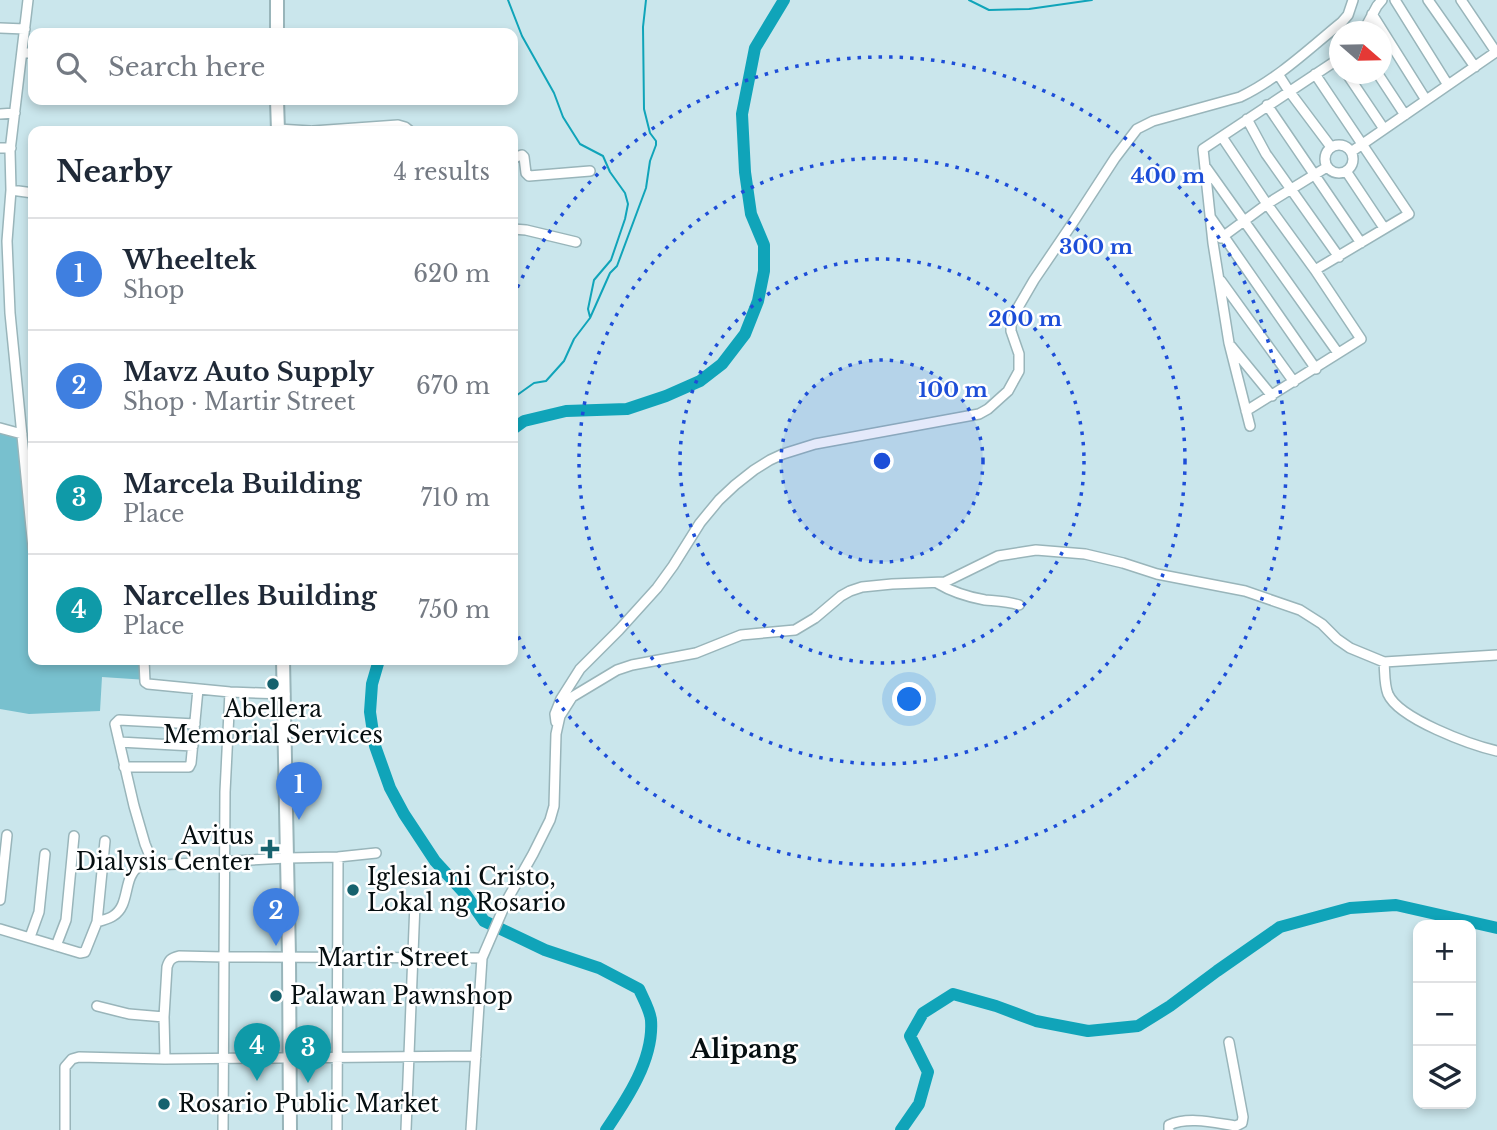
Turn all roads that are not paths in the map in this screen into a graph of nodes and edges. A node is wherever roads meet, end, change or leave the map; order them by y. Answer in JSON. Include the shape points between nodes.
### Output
{"nodes":[{"id":1,"x":28,"y":0,"type":"edge"},
{"id":2,"x":277,"y":0,"type":"edge"},
{"id":3,"x":1353,"y":0,"type":"edge"},
{"id":4,"x":1382,"y":0,"type":"edge"},
{"id":5,"x":1395,"y":0,"type":"edge"},
{"id":6,"x":1428,"y":0,"type":"edge"},
{"id":7,"x":1461,"y":0,"type":"edge"},
{"id":8,"x":1372,"y":14,"type":"junction"},
{"id":9,"x":1368,"y":21,"type":"edge"},
{"id":10,"x":0,"y":28,"type":"edge"},
{"id":11,"x":277,"y":28,"type":"edge"},
{"id":12,"x":25,"y":29,"type":"junction"},
{"id":13,"x":28,"y":52,"type":"edge"},
{"id":14,"x":22,"y":53,"type":"junction"},
{"id":15,"x":1329,"y":66,"type":"edge"},
{"id":16,"x":1475,"y":66,"type":"junction"},
{"id":17,"x":1278,"y":74,"type":"junction"},
{"id":18,"x":1315,"y":75,"type":"junction"},
{"id":19,"x":1354,"y":84,"type":"edge"},
{"id":20,"x":1385,"y":84,"type":"edge"},
{"id":21,"x":1448,"y":85,"type":"junction"},
{"id":22,"x":1289,"y":91,"type":"junction"},
{"id":23,"x":1426,"y":100,"type":"junction"},
{"id":24,"x":277,"y":105,"type":"edge"},
{"id":25,"x":1267,"y":105,"type":"junction"},
{"id":26,"x":15,"y":113,"type":"junction"},
{"id":27,"x":0,"y":114,"type":"edge"},
{"id":28,"x":1405,"y":115,"type":"junction"},
{"id":29,"x":1247,"y":119,"type":"junction"},
{"id":30,"x":278,"y":126,"type":"edge"},
{"id":31,"x":384,"y":126,"type":"edge"},
{"id":32,"x":402,"y":126,"type":"edge"},
{"id":33,"x":1384,"y":129,"type":"junction"},
{"id":34,"x":1222,"y":137,"type":"junction"},
{"id":35,"x":1362,"y":144,"type":"junction"},
{"id":36,"x":1331,"y":147,"type":"junction"},
{"id":37,"x":0,"y":148,"type":"edge"},
{"id":38,"x":11,"y":148,"type":"junction"},
{"id":39,"x":1351,"y":152,"type":"junction"},
{"id":40,"x":518,"y":156,"type":"edge"},
{"id":41,"x":1204,"y":164,"type":"junction"},
{"id":42,"x":1327,"y":167,"type":"junction"},
{"id":43,"x":590,"y":171,"type":"dead end"},
{"id":44,"x":1346,"y":171,"type":"junction"},
{"id":45,"x":1314,"y":175,"type":"junction"},
{"id":46,"x":1291,"y":189,"type":"junction"},
{"id":47,"x":10,"y":190,"type":"junction"},
{"id":48,"x":28,"y":192,"type":"edge"},
{"id":49,"x":1267,"y":205,"type":"junction"},
{"id":50,"x":1210,"y":216,"type":"junction"},
{"id":51,"x":1245,"y":221,"type":"junction"},
{"id":52,"x":1384,"y":228,"type":"junction"},
{"id":53,"x":518,"y":229,"type":"edge"},
{"id":54,"x":1223,"y":236,"type":"junction"},
{"id":55,"x":3,"y":241,"type":"edge"},
{"id":56,"x":576,"y":242,"type":"dead end"},
{"id":57,"x":1213,"y":243,"type":"junction"},
{"id":58,"x":1361,"y":243,"type":"junction"},
{"id":59,"x":1339,"y":257,"type":"junction"},
{"id":60,"x":1315,"y":270,"type":"junction"},
{"id":61,"x":1219,"y":279,"type":"junction"},
{"id":62,"x":1229,"y":342,"type":"junction"},
{"id":63,"x":1338,"y":353,"type":"junction"},
{"id":64,"x":1316,"y":369,"type":"junction"},
{"id":65,"x":1294,"y":382,"type":"junction"},
{"id":66,"x":1272,"y":396,"type":"junction"},
{"id":67,"x":1247,"y":411,"type":"junction"},
{"id":68,"x":1250,"y":426,"type":"dead end"},
{"id":69,"x":0,"y":428,"type":"edge"},
{"id":70,"x":22,"y":434,"type":"junction"},
{"id":71,"x":28,"y":453,"type":"edge"},
{"id":72,"x":936,"y":583,"type":"junction"},
{"id":73,"x":1019,"y":606,"type":"dead end"},
{"id":74,"x":1497,"y":655,"type":"edge"},
{"id":75,"x":1384,"y":662,"type":"junction"},
{"id":76,"x":144,"y":665,"type":"edge"},
{"id":77,"x":284,"y":665,"type":"edge"},
{"id":78,"x":198,"y":689,"type":"junction"},
{"id":79,"x":230,"y":692,"type":"junction"},
{"id":80,"x":285,"y":694,"type":"junction"},
{"id":81,"x":195,"y":723,"type":"junction"},
{"id":82,"x":557,"y":723,"type":"junction"},
{"id":83,"x":119,"y":742,"type":"junction"},
{"id":84,"x":193,"y":746,"type":"junction"},
{"id":85,"x":1497,"y":751,"type":"edge"},
{"id":86,"x":124,"y":766,"type":"junction"},
{"id":87,"x":7,"y":835,"type":"dead end"},
{"id":88,"x":74,"y":836,"type":"dead end"},
{"id":89,"x":106,"y":841,"type":"dead end"},
{"id":90,"x":376,"y":853,"type":"dead end"},
{"id":91,"x":45,"y":854,"type":"dead end"},
{"id":92,"x":338,"y":857,"type":"junction"},
{"id":93,"x":287,"y":858,"type":"junction"},
{"id":94,"x":224,"y":862,"type":"junction"},
{"id":95,"x":155,"y":866,"type":"junction"},
{"id":96,"x":0,"y":900,"type":"edge"},
{"id":97,"x":415,"y":903,"type":"dead end"},
{"id":98,"x":97,"y":922,"type":"junction"},
{"id":99,"x":0,"y":929,"type":"edge"},
{"id":100,"x":30,"y":937,"type":"junction"},
{"id":101,"x":56,"y":946,"type":"junction"},
{"id":102,"x":224,"y":957,"type":"junction"},
{"id":103,"x":289,"y":957,"type":"junction"},
{"id":104,"x":337,"y":957,"type":"junction"},
{"id":105,"x":413,"y":957,"type":"junction"},
{"id":106,"x":482,"y":958,"type":"junction"},
{"id":107,"x":97,"y":1006,"type":"dead end"},
{"id":108,"x":164,"y":1017,"type":"junction"},
{"id":109,"x":1229,"y":1042,"type":"dead end"},
{"id":110,"x":476,"y":1056,"type":"junction"},
{"id":111,"x":337,"y":1057,"type":"junction"},
{"id":112,"x":407,"y":1057,"type":"junction"},
{"id":113,"x":223,"y":1058,"type":"junction"},
{"id":114,"x":290,"y":1058,"type":"junction"},
{"id":115,"x":165,"y":1059,"type":"junction"},
{"id":116,"x":65,"y":1130,"type":"edge"},
{"id":117,"x":223,"y":1130,"type":"edge"},
{"id":118,"x":290,"y":1130,"type":"edge"},
{"id":119,"x":337,"y":1130,"type":"edge"},
{"id":120,"x":406,"y":1130,"type":"edge"},
{"id":121,"x":471,"y":1130,"type":"edge"},
{"id":122,"x":1169,"y":1130,"type":"edge"}],
"edges":[{"from":1,"to":12,"type":"street"},
{"from":2,"to":11,"type":"highway"},
{"from":3,"to":17,"type":"street","via":[[1345,18]]},
{"from":4,"to":8,"type":"street"},
{"from":5,"to":21,"type":"street"},
{"from":6,"to":16,"type":"street"},
{"from":7,"to":16,"type":"street","via":[[1496,52]]},
{"from":8,"to":9,"type":"street"},
{"from":8,"to":23,"type":"street"},
{"from":10,"to":12,"type":"street"},
{"from":12,"to":14,"type":"street"},
{"from":13,"to":14,"type":"street"},
{"from":14,"to":26,"type":"street"},
{"from":15,"to":18,"type":"street"},
{"from":16,"to":21,"type":"street"},
{"from":17,"to":22,"type":"street"},
{"from":17,"to":82,"type":"street","via":[[1240,97],[1137,129],[1016,311],[1011,331],[1019,371],[1008,391],[988,409],[969,417],[796,450],[770,460],[735,485],[700,523],[657,587],[572,679],[556,710]]},
{"from":18,"to":22,"type":"street"},
{"from":18,"to":35,"type":"street"},
{"from":19,"to":33,"type":"street"},
{"from":20,"to":28,"type":"street"},
{"from":21,"to":23,"type":"street"},
{"from":22,"to":25,"type":"street"},
{"from":22,"to":36,"type":"street"},
{"from":23,"to":28,"type":"street"},
{"from":24,"to":30,"type":"highway"},
{"from":25,"to":29,"type":"street"},
{"from":25,"to":45,"type":"street"},
{"from":26,"to":27,"type":"street"},
{"from":26,"to":38,"type":"street"},
{"from":28,"to":33,"type":"street"},
{"from":29,"to":34,"type":"street"},
{"from":29,"to":46,"type":"street"},
{"from":31,"to":32,"type":"street"},
{"from":33,"to":35,"type":"street"},
{"from":34,"to":41,"type":"street","via":[[1203,149]]},
{"from":34,"to":49,"type":"street"},
{"from":35,"to":39,"type":"street"},
{"from":35,"to":52,"type":"street","via":[[1409,214]]},
{"from":36,"to":39,"type":"street","via":[[1342,145]]},
{"from":36,"to":42,"type":"street","via":[[1325,156]]},
{"from":37,"to":38,"type":"street"},
{"from":38,"to":47,"type":"street"},
{"from":39,"to":44,"type":"street","via":[[1353,163]]},
{"from":40,"to":43,"type":"street","via":[[524,157],[529,176]]},
{"from":41,"to":50,"type":"street"},
{"from":41,"to":51,"type":"street"},
{"from":42,"to":44,"type":"street","via":[[1336,173]]},
{"from":42,"to":45,"type":"street"},
{"from":44,"to":52,"type":"street"},
{"from":45,"to":46,"type":"street"},
{"from":45,"to":58,"type":"street"},
{"from":46,"to":49,"type":"street"},
{"from":46,"to":59,"type":"street"},
{"from":47,"to":48,"type":"street"},
{"from":47,"to":55,"type":"street"},
{"from":49,"to":51,"type":"street"},
{"from":49,"to":60,"type":"street"},
{"from":50,"to":54,"type":"street"},
{"from":50,"to":57,"type":"street"},
{"from":51,"to":54,"type":"street"},
{"from":51,"to":63,"type":"street"},
{"from":52,"to":58,"type":"street"},
{"from":53,"to":56,"type":"street"},
{"from":54,"to":57,"type":"street"},
{"from":54,"to":64,"type":"street"},
{"from":55,"to":70,"type":"street"},
{"from":57,"to":61,"type":"street"},
{"from":58,"to":59,"type":"street"},
{"from":59,"to":60,"type":"street"},
{"from":60,"to":63,"type":"street","via":[[1361,339]]},
{"from":61,"to":62,"type":"street"},
{"from":61,"to":65,"type":"street"},
{"from":62,"to":66,"type":"street"},
{"from":62,"to":67,"type":"street"},
{"from":63,"to":64,"type":"street"},
{"from":64,"to":65,"type":"street"},
{"from":65,"to":66,"type":"street"},
{"from":66,"to":67,"type":"street"},
{"from":67,"to":68,"type":"street"},
{"from":69,"to":70,"type":"street"},
{"from":70,"to":71,"type":"street"},
{"from":72,"to":73,"type":"street","via":[[970,597]]},
{"from":72,"to":75,"type":"street","via":[[1016,552],[1084,554],[1245,591],[1300,610],[1350,648]]},
{"from":72,"to":82,"type":"street","via":[[862,587],[841,596],[795,630],[741,635],[696,653],[617,670],[572,697]]},
{"from":74,"to":75,"type":"street"},
{"from":75,"to":85,"type":"street","via":[[1388,694],[1400,708],[1468,743]]},
{"from":76,"to":78,"type":"street","via":[[146,683]]},
{"from":77,"to":80,"type":"highway"},
{"from":78,"to":79,"type":"street"},
{"from":78,"to":81,"type":"street"},
{"from":79,"to":80,"type":"street"},
{"from":79,"to":94,"type":"street"},
{"from":80,"to":93,"type":"highway"},
{"from":81,"to":83,"type":"street","via":[[119,720],[115,726]]},
{"from":81,"to":84,"type":"street"},
{"from":82,"to":106,"type":"street","via":[[550,820]]},
{"from":83,"to":84,"type":"street"},
{"from":83,"to":86,"type":"street"},
{"from":84,"to":86,"type":"street","via":[[187,768]]},
{"from":86,"to":95,"type":"street"},
{"from":87,"to":96,"type":"street"},
{"from":88,"to":101,"type":"street","via":[[66,920]]},
{"from":89,"to":98,"type":"street"},
{"from":90,"to":92,"type":"street"},
{"from":91,"to":100,"type":"street","via":[[39,912]]},
{"from":92,"to":93,"type":"street"},
{"from":92,"to":104,"type":"street"},
{"from":93,"to":94,"type":"street"},
{"from":93,"to":103,"type":"highway"},
{"from":94,"to":95,"type":"street"},
{"from":94,"to":102,"type":"street"},
{"from":95,"to":98,"type":"street","via":[[135,869],[121,908]]},
{"from":97,"to":105,"type":"street"},
{"from":98,"to":101,"type":"street","via":[[85,952]]},
{"from":99,"to":100,"type":"street"},
{"from":100,"to":101,"type":"street"},
{"from":102,"to":103,"type":"street","name":"Martir Street"},
{"from":102,"to":108,"type":"street","name":"Martir Street","via":[[169,960]]},
{"from":102,"to":113,"type":"street"},
{"from":103,"to":104,"type":"street","name":"Martir Street"},
{"from":103,"to":114,"type":"highway"},
{"from":104,"to":105,"type":"street","name":"Martir Street"},
{"from":104,"to":111,"type":"street"},
{"from":105,"to":106,"type":"street","name":"Martir Street"},
{"from":105,"to":112,"type":"street"},
{"from":106,"to":110,"type":"street"},
{"from":107,"to":108,"type":"street"},
{"from":108,"to":115,"type":"street"},
{"from":109,"to":122,"type":"street","via":[[1242,1123],[1185,1121],[1172,1123]]},
{"from":110,"to":112,"type":"street"},
{"from":110,"to":121,"type":"street"},
{"from":111,"to":112,"type":"street"},
{"from":111,"to":114,"type":"street"},
{"from":111,"to":119,"type":"street"},
{"from":112,"to":120,"type":"street"},
{"from":113,"to":114,"type":"street"},
{"from":113,"to":115,"type":"street"},
{"from":113,"to":117,"type":"street"},
{"from":114,"to":118,"type":"highway"},
{"from":115,"to":116,"type":"street","via":[[72,1059],[65,1067]]}]}
